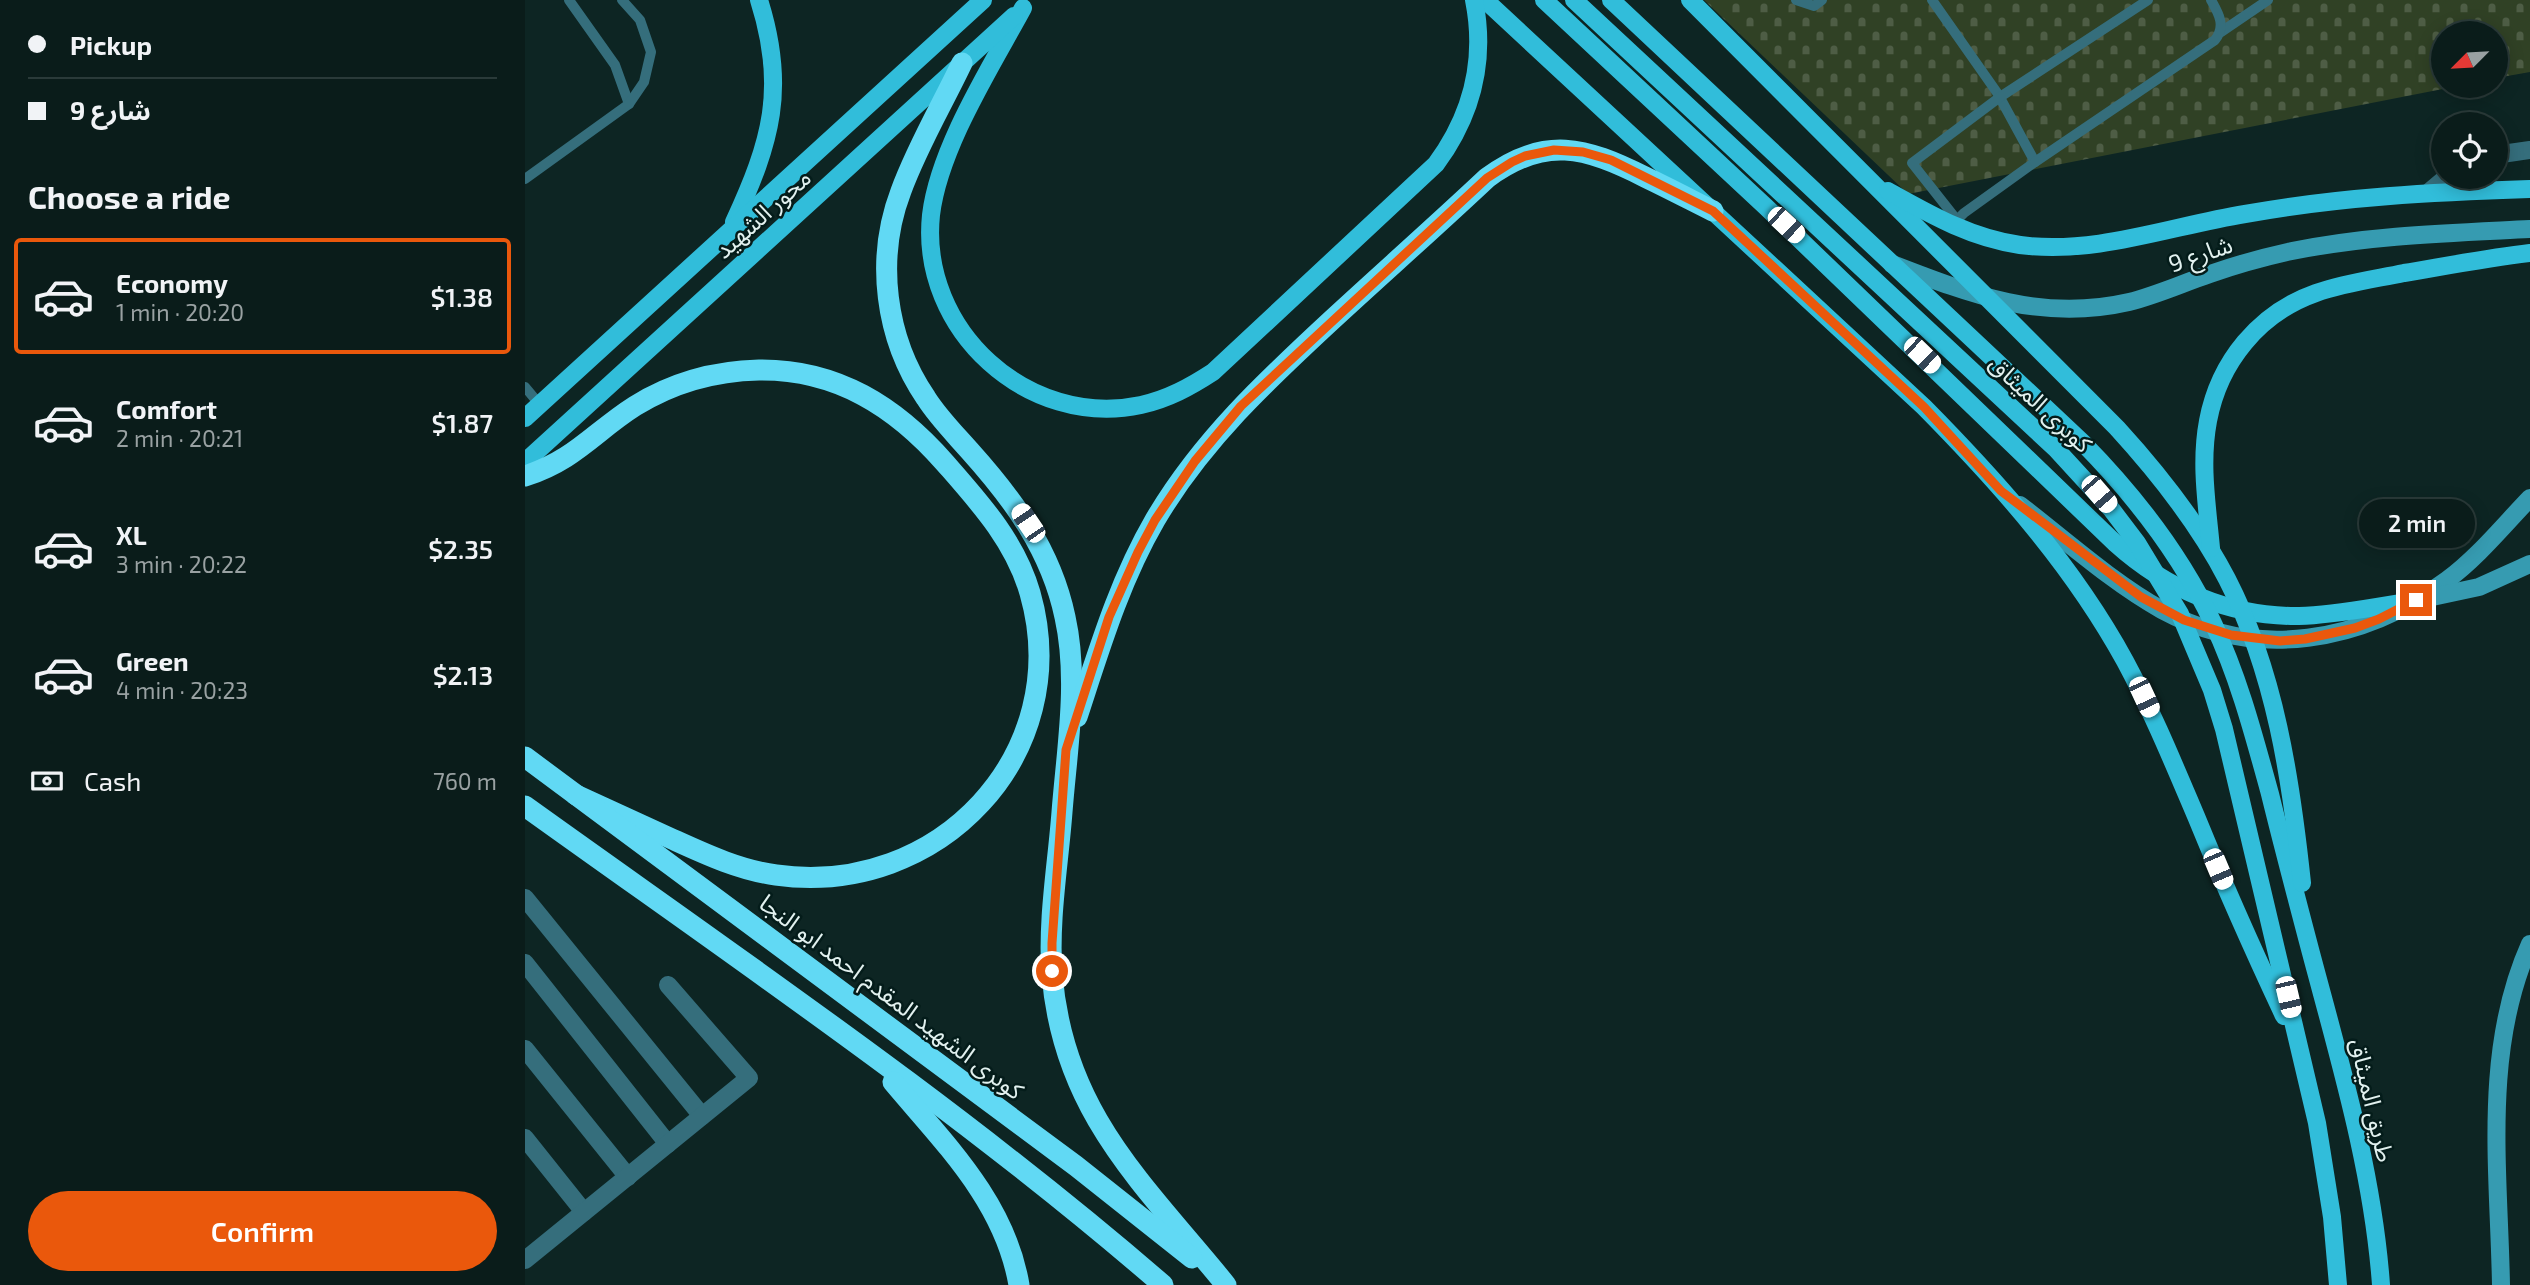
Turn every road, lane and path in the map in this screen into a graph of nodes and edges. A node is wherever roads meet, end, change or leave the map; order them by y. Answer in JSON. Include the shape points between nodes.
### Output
{"nodes":[{"id":1,"x":569,"y":0,"type":"edge"},
{"id":2,"x":622,"y":0,"type":"edge"},
{"id":3,"x":759,"y":0,"type":"edge"},
{"id":4,"x":983,"y":0,"type":"edge"},
{"id":5,"x":1474,"y":0,"type":"edge"},
{"id":6,"x":1485,"y":0,"type":"edge"},
{"id":7,"x":1544,"y":0,"type":"edge"},
{"id":8,"x":1574,"y":0,"type":"edge"},
{"id":9,"x":1611,"y":0,"type":"edge"},
{"id":10,"x":1690,"y":0,"type":"edge"},
{"id":11,"x":1796,"y":0,"type":"edge"},
{"id":12,"x":1822,"y":0,"type":"edge"},
{"id":13,"x":1932,"y":0,"type":"edge"},
{"id":14,"x":2148,"y":0,"type":"edge"},
{"id":15,"x":2211,"y":0,"type":"edge"},
{"id":16,"x":2268,"y":0,"type":"edge"},
{"id":17,"x":1027,"y":4,"type":"edge"},
{"id":18,"x":2221,"y":32,"type":"junction"},
{"id":19,"x":962,"y":63,"type":"junction"},
{"id":20,"x":2000,"y":97,"type":"junction"},
{"id":21,"x":629,"y":104,"type":"junction"},
{"id":22,"x":2530,"y":150,"type":"edge"},
{"id":23,"x":2508,"y":153,"type":"edge"},
{"id":24,"x":2035,"y":162,"type":"junction"},
{"id":25,"x":525,"y":179,"type":"edge"},
{"id":26,"x":1871,"y":182,"type":"junction"},
{"id":27,"x":2433,"y":189,"type":"edge"},
{"id":28,"x":2530,"y":189,"type":"edge"},
{"id":29,"x":2428,"y":193,"type":"junction"},
{"id":30,"x":1713,"y":211,"type":"junction"},
{"id":31,"x":1954,"y":223,"type":"junction"},
{"id":32,"x":2530,"y":229,"type":"edge"},
{"id":33,"x":730,"y":232,"type":"junction"},
{"id":34,"x":2530,"y":253,"type":"edge"},
{"id":35,"x":1892,"y":264,"type":"junction"},
{"id":36,"x":525,"y":387,"type":"edge"},
{"id":37,"x":540,"y":405,"type":"junction"},
{"id":38,"x":525,"y":418,"type":"edge"},
{"id":39,"x":525,"y":461,"type":"edge"},
{"id":40,"x":525,"y":476,"type":"edge"},
{"id":41,"x":2001,"y":491,"type":"junction"},
{"id":42,"x":2530,"y":498,"type":"edge"},
{"id":43,"x":2211,"y":551,"type":"junction"},
{"id":44,"x":2530,"y":564,"type":"edge"},
{"id":45,"x":2416,"y":600,"type":"junction"},
{"id":46,"x":1066,"y":750,"type":"junction"},
{"id":47,"x":525,"y":757,"type":"edge"},
{"id":48,"x":576,"y":795,"type":"junction"},
{"id":49,"x":525,"y":806,"type":"edge"},
{"id":50,"x":525,"y":898,"type":"edge"},
{"id":51,"x":2305,"y":928,"type":"junction"},
{"id":52,"x":2530,"y":944,"type":"edge"},
{"id":53,"x":525,"y":962,"type":"edge"},
{"id":54,"x":668,"y":985,"type":"dead end"},
{"id":55,"x":525,"y":1049,"type":"edge"},
{"id":56,"x":2300,"y":1050,"type":"junction"},
{"id":57,"x":869,"y":1054,"type":"junction"},
{"id":58,"x":702,"y":1116,"type":"junction"},
{"id":59,"x":525,"y":1138,"type":"edge"},
{"id":60,"x":669,"y":1144,"type":"junction"},
{"id":61,"x":628,"y":1177,"type":"junction"},
{"id":62,"x":584,"y":1212,"type":"junction"},
{"id":63,"x":525,"y":1260,"type":"edge"},
{"id":64,"x":1019,"y":1285,"type":"edge"},
{"id":65,"x":1163,"y":1285,"type":"edge"},
{"id":66,"x":1224,"y":1285,"type":"edge"},
{"id":67,"x":2338,"y":1285,"type":"edge"},
{"id":68,"x":2381,"y":1285,"type":"edge"},
{"id":69,"x":2501,"y":1285,"type":"edge"}],
"edges":[{"from":1,"to":21,"type":"lane","via":[[615,65]]},
{"from":2,"to":21,"type":"lane","via":[[639,20],[651,52],[644,82]]},
{"from":3,"to":33,"type":"main road","via":[[773,62],[772,105],[765,148]]},
{"from":4,"to":33,"type":"main road","name":"محور الشهيد"},
{"from":5,"to":17,"type":"main road","via":[[1479,40],[1475,85],[1450,146],[1421,180],[1204,378],[1178,393],[1140,405],[1099,408],[1059,402],[1021,387],[996,369],[961,332],[942,296],[932,257],[931,216],[940,176],[966,115]]},
{"from":6,"to":30,"type":"main road"},
{"from":7,"to":45,"type":"main road","via":[[2115,542],[2152,572],[2214,603],[2277,615],[2319,615]]},
{"from":8,"to":56,"type":"main road","name":"كوبرى الميثاق","via":[[2056,449],[2137,543],[2180,614],[2212,690]]},
{"from":9,"to":35,"type":"main road","name":"كوبرى الميثاق"},
{"from":10,"to":26,"type":"main road"},
{"from":11,"to":12,"type":"lane","via":[[1814,6]]},
{"from":13,"to":20,"type":"lane"},
{"from":14,"to":20,"type":"lane"},
{"from":15,"to":18,"type":"lane"},
{"from":16,"to":18,"type":"lane"},
{"from":17,"to":19,"type":"main road","name":"محور الشهيد"},
{"from":18,"to":24,"type":"lane"},
{"from":19,"to":39,"type":"main road","name":"محور الشهيد"},
{"from":19,"to":46,"type":"highway","via":[[894,214],[887,261],[890,309],[903,354],[925,396],[1013,502],[1050,568],[1069,641]]},
{"from":20,"to":24,"type":"lane"},
{"from":20,"to":31,"type":"lane","via":[[1912,163]]},
{"from":21,"to":25,"type":"lane"},
{"from":22,"to":23,"type":"street"},
{"from":24,"to":31,"type":"lane"},
{"from":26,"to":31,"type":"main road"},
{"from":26,"to":43,"type":"main road","via":[[2117,428],[2171,491]]},
{"from":27,"to":29,"type":"street"},
{"from":28,"to":29,"type":"main road"},
{"from":29,"to":31,"type":"main road","via":[[2300,205],[2065,247],[2019,244],[1973,234]]},
{"from":30,"to":41,"type":"main road","via":[[1924,407]]},
{"from":30,"to":46,"type":"highway","via":[[1611,160],[1583,152],[1532,154],[1487,178],[1266,381],[1195,461],[1155,520],[1123,584]]},
{"from":32,"to":35,"type":"main road","name":"شارع 9","via":[[2404,234],[2326,244],[2250,262],[2153,295],[2093,307],[2032,308],[1984,298]]},
{"from":33,"to":37,"type":"main road","name":"محور الشهيد"},
{"from":34,"to":43,"type":"main road","via":[[2318,292],[2282,309],[2251,334],[2227,366],[2207,422],[2204,464]]},
{"from":35,"to":51,"type":"main road","name":"كوبرى الميثاق","via":[[2083,443],[2134,498],[2190,579],[2241,691]]},
{"from":36,"to":37,"type":"lane"},
{"from":37,"to":38,"type":"main road","name":"محور الشهيد"},
{"from":40,"to":48,"type":"highway","via":[[570,456],[654,395],[695,379],[761,370],[806,375],[848,388],[888,409],[922,437],[992,517],[1012,548],[1030,593],[1039,641],[1036,689],[1024,736],[1001,779],[970,816],[933,844],[880,867],[822,877],[776,875],[730,864]]},
{"from":41,"to":45,"type":"main road","via":[[2141,597],[2184,620],[2231,635],[2280,641],[2330,634],[2379,619]]},
{"from":41,"to":56,"type":"main road","via":[[2080,588],[2124,659]]},
{"from":42,"to":45,"type":"main road","via":[[2466,564]]},
{"from":43,"to":51,"type":"main road","via":[[2252,635],[2277,724],[2298,843]]},
{"from":44,"to":45,"type":"main road","via":[[2479,587]]},
{"from":46,"to":66,"type":"highway","via":[[1052,943],[1055,999],[1067,1054],[1088,1106],[1118,1154]]},
{"from":47,"to":48,"type":"highway","name":"كوبرى الشهيد المقدم احمد ابو النجا"},
{"from":48,"to":66,"type":"highway","name":"كوبرى الشهيد المقدم احمد ابو النجا","via":[[1076,1166]]},
{"from":49,"to":57,"type":"highway"},
{"from":50,"to":58,"type":"street"},
{"from":51,"to":68,"type":"main road","name":"طريق الميثاق","via":[[2361,1152]]},
{"from":52,"to":69,"type":"main road","via":[[2504,1022],[2500,1058]]},
{"from":53,"to":60,"type":"street"},
{"from":54,"to":58,"type":"street","via":[[749,1078]]},
{"from":55,"to":61,"type":"street"},
{"from":56,"to":67,"type":"main road","name":"كوبرى الميثاق","via":[[2325,1170]]},
{"from":57,"to":64,"type":"highway","via":[[980,1188],[1003,1233]]},
{"from":57,"to":65,"type":"highway","via":[[1012,1160]]},
{"from":58,"to":60,"type":"street"},
{"from":59,"to":62,"type":"street"},
{"from":60,"to":61,"type":"street"},
{"from":61,"to":62,"type":"street"},
{"from":62,"to":63,"type":"street"}]}
